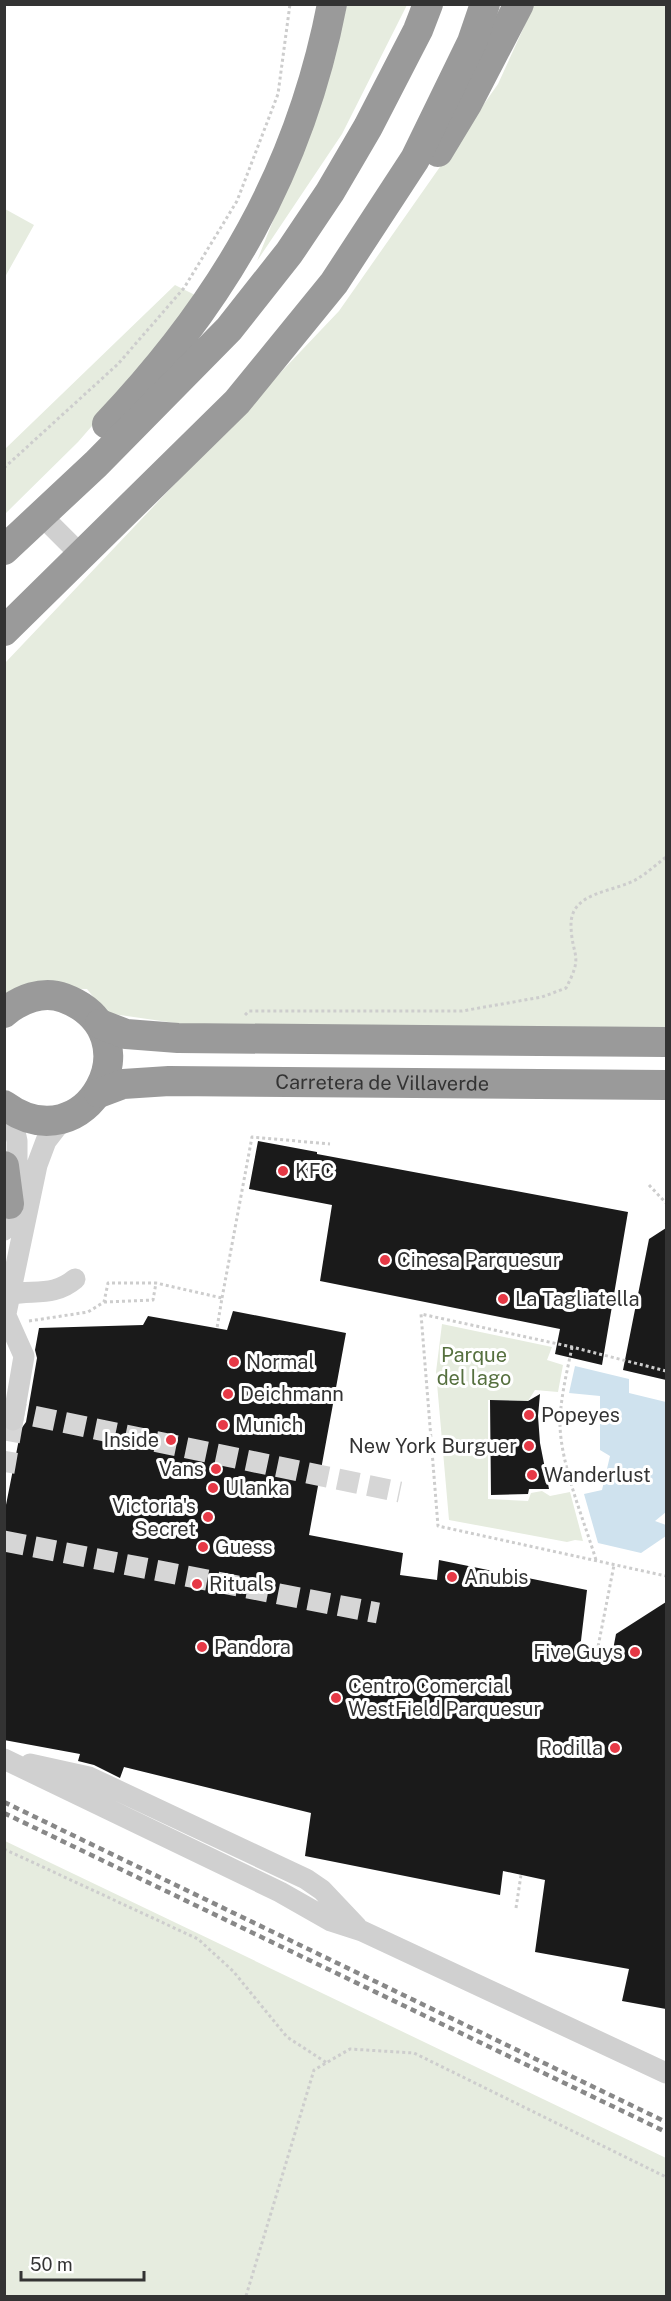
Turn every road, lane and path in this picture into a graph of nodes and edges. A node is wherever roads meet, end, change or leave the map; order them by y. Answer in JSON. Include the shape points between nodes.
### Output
{"nodes":[{"id":1,"x":290,"y":4,"type":"edge"},
{"id":2,"x":332,"y":4,"type":"edge"},
{"id":3,"x":428,"y":4,"type":"edge"},
{"id":4,"x":485,"y":4,"type":"edge"},
{"id":5,"x":519,"y":4,"type":"edge"},
{"id":6,"x":334,"y":283,"type":"junction"},
{"id":7,"x":4,"y":468,"type":"edge"},
{"id":8,"x":41,"y":515,"type":"junction"},
{"id":9,"x":4,"y":545,"type":"edge"},
{"id":10,"x":4,"y":550,"type":"edge"},
{"id":11,"x":81,"y":555,"type":"junction"},
{"id":12,"x":4,"y":631,"type":"edge"},
{"id":13,"x":666,"y":857,"type":"edge"},
{"id":14,"x":4,"y":1013,"type":"edge"},
{"id":15,"x":100,"y":1024,"type":"junction"},
{"id":16,"x":220,"y":1038,"type":"junction"},
{"id":17,"x":666,"y":1042,"type":"edge"},
{"id":18,"x":666,"y":1085,"type":"edge"},
{"id":19,"x":99,"y":1093,"type":"junction"},
{"id":20,"x":7,"y":1107,"type":"edge"},
{"id":21,"x":63,"y":1119,"type":"junction"},
{"id":22,"x":330,"y":1144,"type":"dead end"},
{"id":23,"x":4,"y":1166,"type":"edge"},
{"id":24,"x":649,"y":1185,"type":"dead end"},
{"id":25,"x":666,"y":1203,"type":"edge"},
{"id":26,"x":7,"y":1217,"type":"edge"},
{"id":27,"x":17,"y":1263,"type":"junction"},
{"id":28,"x":75,"y":1279,"type":"dead end"},
{"id":29,"x":156,"y":1284,"type":"junction"},
{"id":30,"x":53,"y":1291,"type":"junction"},
{"id":31,"x":11,"y":1294,"type":"junction"},
{"id":32,"x":222,"y":1298,"type":"junction"},
{"id":33,"x":104,"y":1302,"type":"junction"},
{"id":34,"x":6,"y":1320,"type":"edge"},
{"id":35,"x":217,"y":1328,"type":"dead end"},
{"id":36,"x":572,"y":1347,"type":"junction"},
{"id":37,"x":666,"y":1371,"type":"edge"},
{"id":38,"x":13,"y":1420,"type":"tunnel mouth"},
{"id":39,"x":596,"y":1560,"type":"junction"},
{"id":40,"x":614,"y":1565,"type":"junction"},
{"id":41,"x":666,"y":1576,"type":"edge"},
{"id":42,"x":597,"y":1652,"type":"dead end"},
{"id":43,"x":4,"y":1758,"type":"edge"},
{"id":44,"x":30,"y":1764,"type":"junction"},
{"id":45,"x":4,"y":1849,"type":"edge"},
{"id":46,"x":521,"y":1875,"type":"dead end"},
{"id":47,"x":516,"y":1908,"type":"dead end"},
{"id":48,"x":331,"y":1921,"type":"junction"},
{"id":49,"x":362,"y":1931,"type":"junction"},
{"id":50,"x":327,"y":2063,"type":"junction"},
{"id":51,"x":666,"y":2073,"type":"edge"},
{"id":52,"x":666,"y":2177,"type":"edge"},
{"id":53,"x":246,"y":2296,"type":"edge"}],
"edges":[{"from":1,"to":7,"type":"path","via":[[278,94],[237,201],[184,288],[118,364]]},
{"from":2,"to":9,"type":"highway","via":[[295,137],[235,261],[175,347]]},
{"from":3,"to":8,"type":"highway","via":[[368,127],[289,253],[228,328]]},
{"from":4,"to":6,"type":"highway","via":[[472,42],[415,159]]},
{"from":5,"to":6,"type":"highway","via":[[416,189]]},
{"from":6,"to":11,"type":"highway","via":[[237,402]]},
{"from":8,"to":10,"type":"highway"},
{"from":8,"to":11,"type":"street"},
{"from":11,"to":12,"type":"highway"},
{"from":13,"to":16,"type":"path","via":[[636,880],[580,901],[572,910],[577,960],[566,988],[542,997],[462,1011],[249,1011]]},
{"from":14,"to":15,"type":"highway","via":[[18,1002],[60,996],[80,1005]]},
{"from":15,"to":16,"type":"highway","via":[[149,1037]]},
{"from":15,"to":19,"type":"highway","via":[[109,1053]]},
{"from":16,"to":17,"type":"highway"},
{"from":18,"to":19,"type":"highway","name":"Carretera de Villaverde","via":[[157,1081],[123,1084]]},
{"from":19,"to":21,"type":"highway","via":[[80,1111]]},
{"from":20,"to":21,"type":"highway","via":[[31,1119]]},
{"from":20,"to":26,"type":"street","via":[[18,1160]]},
{"from":21,"to":27,"type":"street","via":[[46,1141],[36,1165]]},
{"from":22,"to":32,"type":"path","via":[[252,1137]]},
{"from":23,"to":26,"type":"highway"},
{"from":24,"to":25,"type":"path"},
{"from":27,"to":30,"type":"street","via":[[30,1280]]},
{"from":27,"to":31,"type":"street"},
{"from":28,"to":30,"type":"street"},
{"from":29,"to":32,"type":"path"},
{"from":29,"to":33,"type":"path","via":[[153,1300]]},
{"from":29,"to":33,"type":"path","via":[[108,1283]]},
{"from":30,"to":31,"type":"street"},
{"from":31,"to":34,"type":"street"},
{"from":32,"to":35,"type":"path"},
{"from":33,"to":34,"type":"path","via":[[88,1312],[30,1322]]},
{"from":34,"to":38,"type":"street","via":[[24,1356]]},
{"from":36,"to":37,"type":"path"},
{"from":36,"to":39,"type":"path","via":[[560,1425],[566,1461]]},
{"from":36,"to":39,"type":"path","via":[[421,1314],[438,1526]]},
{"from":39,"to":40,"type":"path"},
{"from":40,"to":41,"type":"path"},
{"from":40,"to":42,"type":"path"},
{"from":43,"to":44,"type":"street"},
{"from":43,"to":48,"type":"street","via":[[280,1892]]},
{"from":44,"to":48,"type":"street","via":[[199,1838],[309,1893]]},
{"from":44,"to":49,"type":"street","via":[[89,1777],[306,1879]]},
{"from":45,"to":50,"type":"path","via":[[198,1939],[233,1971],[287,2037]]},
{"from":46,"to":47,"type":"path"},
{"from":48,"to":49,"type":"street"},
{"from":49,"to":51,"type":"street"},
{"from":50,"to":52,"type":"path","via":[[350,2049],[414,2053]]},
{"from":50,"to":53,"type":"path","via":[[314,2070]]}]}
